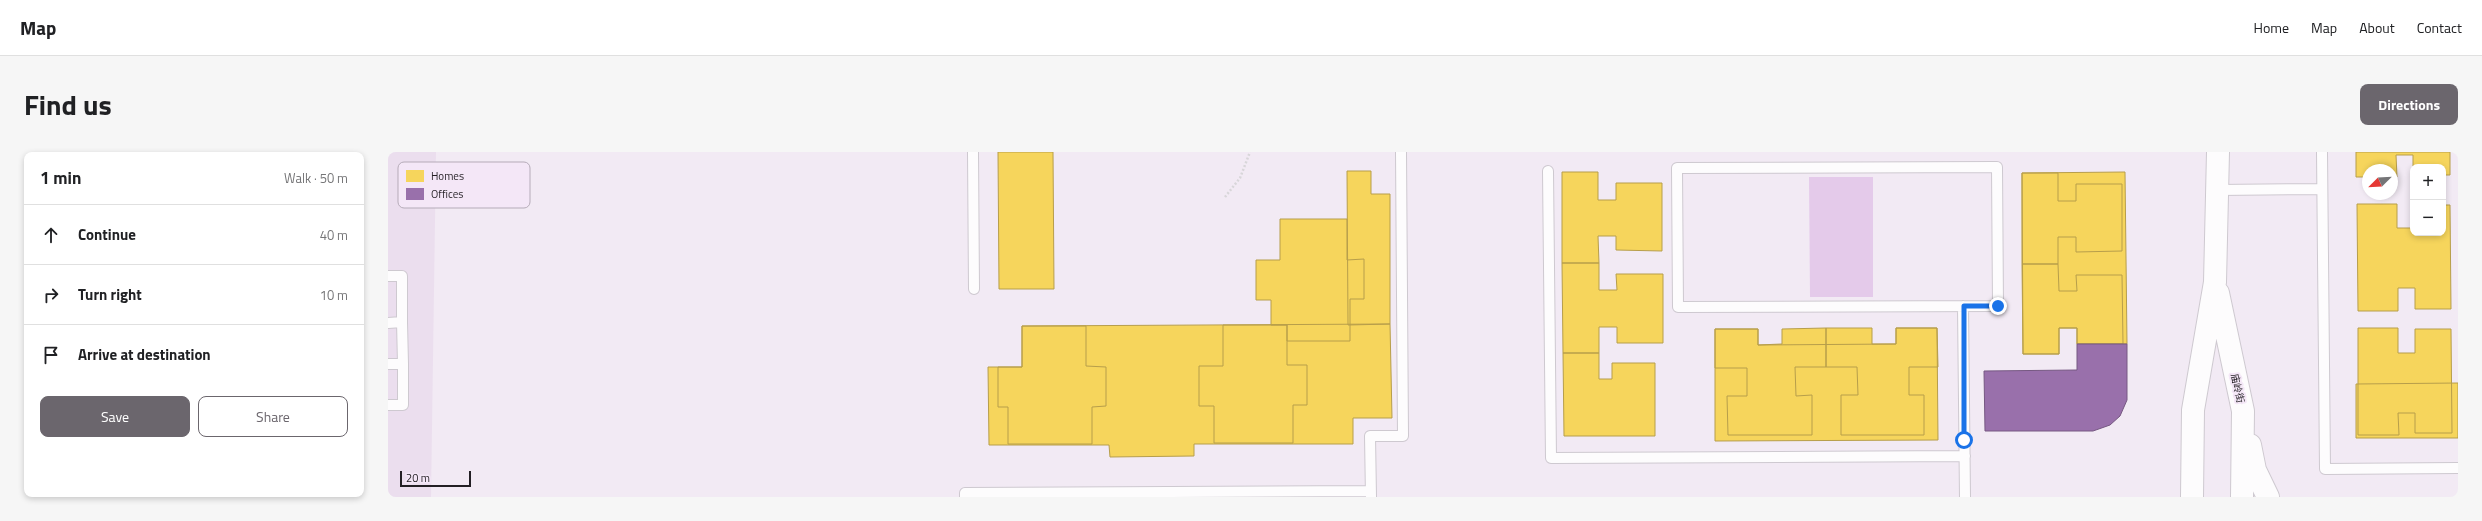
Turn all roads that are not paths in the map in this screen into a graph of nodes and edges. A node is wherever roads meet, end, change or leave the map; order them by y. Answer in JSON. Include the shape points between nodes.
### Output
{"nodes":[{"id":1,"x":973,"y":152,"type":"edge"},
{"id":2,"x":1401,"y":152,"type":"edge"},
{"id":3,"x":2218,"y":152,"type":"edge"},
{"id":4,"x":2322,"y":152,"type":"edge"},
{"id":5,"x":1548,"y":171,"type":"dead end"},
{"id":6,"x":2322,"y":189,"type":"junction"},
{"id":7,"x":2218,"y":190,"type":"junction"},
{"id":8,"x":388,"y":276,"type":"edge"},
{"id":9,"x":2215,"y":282,"type":"junction"},
{"id":10,"x":974,"y":289,"type":"dead end"},
{"id":11,"x":1964,"y":306,"type":"junction"},
{"id":12,"x":388,"y":322,"type":"edge"},
{"id":13,"x":402,"y":322,"type":"junction"},
{"id":14,"x":388,"y":364,"type":"edge"},
{"id":15,"x":402,"y":364,"type":"junction"},
{"id":16,"x":388,"y":405,"type":"edge"},
{"id":17,"x":2193,"y":410,"type":"junction"},
{"id":18,"x":2243,"y":411,"type":"junction"},
{"id":19,"x":1965,"y":456,"type":"junction"},
{"id":20,"x":2458,"y":468,"type":"edge"},
{"id":21,"x":1371,"y":494,"type":"edge"},
{"id":22,"x":965,"y":497,"type":"edge"},
{"id":23,"x":1965,"y":497,"type":"edge"},
{"id":24,"x":2179,"y":497,"type":"edge"},
{"id":25,"x":2192,"y":497,"type":"edge"},
{"id":26,"x":2242,"y":497,"type":"edge"},
{"id":27,"x":2268,"y":497,"type":"edge"}],
"edges":[{"from":1,"to":10,"type":"lane"},
{"from":2,"to":21,"type":"lane","via":[[1404,436],[1370,436]]},
{"from":3,"to":7,"type":"street","name":"庙岭街"},
{"from":4,"to":6,"type":"lane"},
{"from":5,"to":19,"type":"lane","via":[[1551,458]]},
{"from":6,"to":7,"type":"lane"},
{"from":6,"to":20,"type":"lane","via":[[2325,469]]},
{"from":7,"to":9,"type":"street","name":"庙岭街"},
{"from":8,"to":13,"type":"lane","via":[[402,276]]},
{"from":9,"to":17,"type":"street","name":"庙岭街"},
{"from":9,"to":18,"type":"street","name":"庙岭街"},
{"from":11,"to":11,"type":"lane","via":[[1678,307],[1677,168],[1997,167],[1998,306]]},
{"from":11,"to":19,"type":"lane"},
{"from":12,"to":13,"type":"lane"},
{"from":13,"to":15,"type":"lane"},
{"from":14,"to":15,"type":"lane"},
{"from":15,"to":16,"type":"lane","via":[[403,405]]},
{"from":17,"to":24,"type":"street"},
{"from":17,"to":25,"type":"street","name":"庙岭街"},
{"from":18,"to":26,"type":"street","name":"庙岭街"},
{"from":18,"to":27,"type":"street","via":[[2255,470]]},
{"from":19,"to":23,"type":"lane"},
{"from":21,"to":22,"type":"lane","via":[[965,493]]}]}
